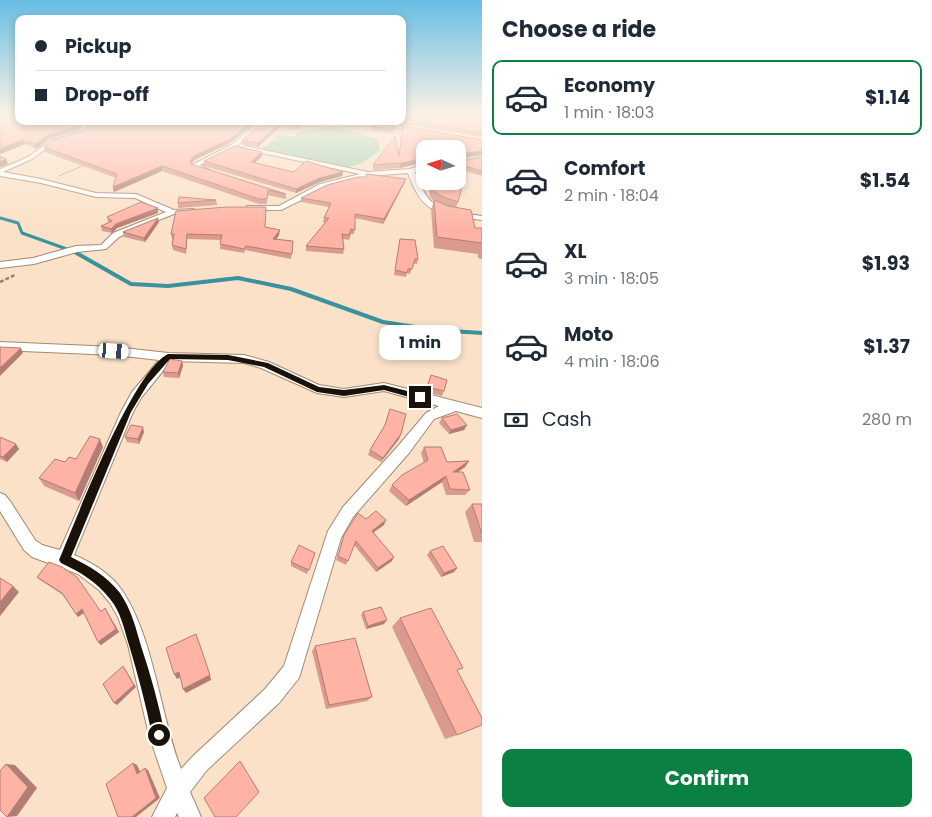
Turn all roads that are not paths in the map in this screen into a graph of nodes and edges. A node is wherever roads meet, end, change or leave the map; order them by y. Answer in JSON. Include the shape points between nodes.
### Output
{"nodes":[{"id":1,"x":35,"y":154,"type":"edge"},
{"id":2,"x":217,"y":154,"type":"edge"},
{"id":3,"x":272,"y":154,"type":"edge"},
{"id":4,"x":482,"y":159,"type":"edge"},
{"id":5,"x":466,"y":161,"type":"edge"},
{"id":6,"x":416,"y":169,"type":"edge"},
{"id":7,"x":410,"y":171,"type":"junction"},
{"id":8,"x":0,"y":173,"type":"edge"},
{"id":9,"x":368,"y":174,"type":"junction"},
{"id":10,"x":217,"y":175,"type":"edge"},
{"id":11,"x":244,"y":208,"type":"edge"},
{"id":12,"x":202,"y":210,"type":"edge"},
{"id":13,"x":173,"y":212,"type":"junction"},
{"id":14,"x":482,"y":218,"type":"edge"},
{"id":15,"x":0,"y":265,"type":"edge"},
{"id":16,"x":0,"y":346,"type":"edge"},
{"id":17,"x":168,"y":357,"type":"junction"},
{"id":18,"x":456,"y":406,"type":"junction"},
{"id":19,"x":482,"y":413,"type":"edge"},
{"id":20,"x":0,"y":500,"type":"edge"},
{"id":21,"x":64,"y":560,"type":"junction"},
{"id":22,"x":178,"y":790,"type":"junction"},
{"id":23,"x":163,"y":817,"type":"edge"},
{"id":24,"x":190,"y":817,"type":"edge"}],
"edges":[{"from":1,"to":8,"type":"street"},
{"from":2,"to":10,"type":"street","via":[[195,165]]},
{"from":3,"to":9,"type":"street"},
{"from":4,"to":5,"type":"street"},
{"from":6,"to":7,"type":"street"},
{"from":7,"to":9,"type":"street"},
{"from":7,"to":14,"type":"street","via":[[421,196],[430,205],[438,210]]},
{"from":8,"to":13,"type":"street","via":[[96,195],[136,196]]},
{"from":9,"to":11,"type":"street","via":[[293,197],[281,208]]},
{"from":12,"to":13,"type":"street"},
{"from":13,"to":15,"type":"street","via":[[121,232],[103,247],[76,249],[34,261]]},
{"from":16,"to":17,"type":"street"},
{"from":17,"to":18,"type":"street","via":[[244,359],[317,389],[344,393],[384,388]]},
{"from":17,"to":21,"type":"street","via":[[136,395]]},
{"from":18,"to":19,"type":"street"},
{"from":18,"to":22,"type":"street","via":[[430,416],[341,521],[292,671],[272,696],[200,763]]},
{"from":20,"to":21,"type":"street","via":[[24,538],[36,550]]},
{"from":21,"to":22,"type":"street","via":[[87,570],[104,584],[116,596],[126,614],[159,735]]},
{"from":22,"to":23,"type":"street"},
{"from":22,"to":24,"type":"street"}]}
